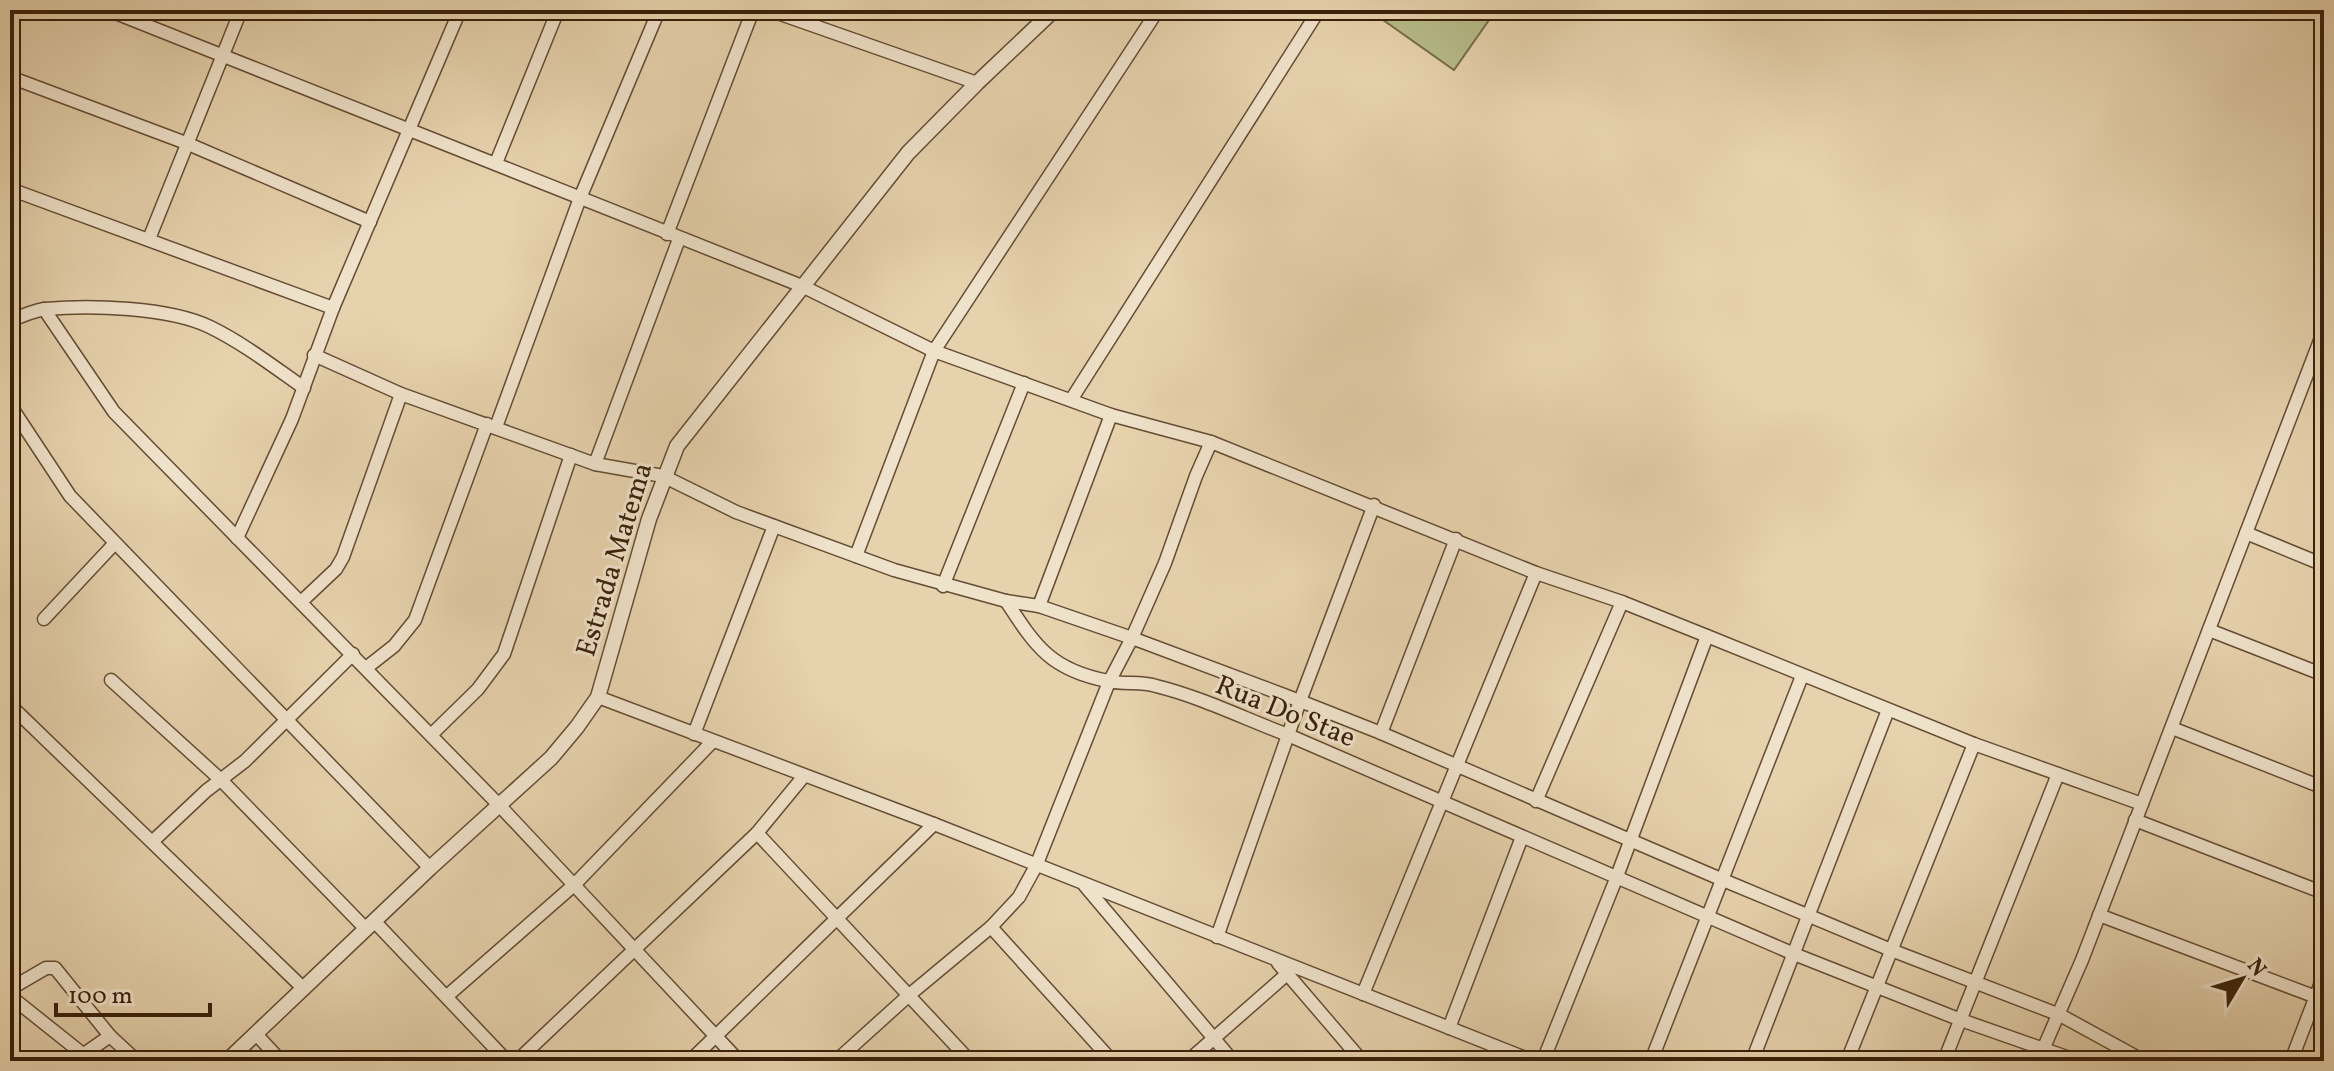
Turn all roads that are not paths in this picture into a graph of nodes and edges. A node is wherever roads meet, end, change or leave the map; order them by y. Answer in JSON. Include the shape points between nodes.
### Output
{"nodes":[{"id":1,"x":108,"y":10,"type":"edge"},
{"id":2,"x":241,"y":10,"type":"edge"},
{"id":3,"x":460,"y":10,"type":"edge"},
{"id":4,"x":558,"y":10,"type":"edge"},
{"id":5,"x":659,"y":10,"type":"edge"},
{"id":6,"x":753,"y":10,"type":"edge"},
{"id":7,"x":769,"y":10,"type":"edge"},
{"id":8,"x":1054,"y":10,"type":"edge"},
{"id":9,"x":1158,"y":10,"type":"edge"},
{"id":10,"x":1319,"y":10,"type":"edge"},
{"id":11,"x":223,"y":56,"type":"junction"},
{"id":12,"x":10,"y":77,"type":"edge"},
{"id":13,"x":977,"y":83,"type":"junction"},
{"id":14,"x":409,"y":128,"type":"junction"},
{"id":15,"x":186,"y":143,"type":"junction"},
{"id":16,"x":496,"y":163,"type":"junction"},
{"id":17,"x":10,"y":189,"type":"edge"},
{"id":18,"x":580,"y":198,"type":"junction"},
{"id":19,"x":370,"y":222,"type":"junction"},
{"id":20,"x":673,"y":236,"type":"junction"},
{"id":21,"x":149,"y":239,"type":"junction"},
{"id":22,"x":802,"y":286,"type":"junction"},
{"id":23,"x":333,"y":308,"type":"junction"},
{"id":24,"x":44,"y":309,"type":"junction"},
{"id":25,"x":10,"y":321,"type":"edge"},
{"id":26,"x":2324,"y":330,"type":"edge"},
{"id":27,"x":934,"y":351,"type":"junction"},
{"id":28,"x":314,"y":355,"type":"junction"},
{"id":29,"x":1024,"y":383,"type":"junction"},
{"id":30,"x":304,"y":388,"type":"junction"},
{"id":31,"x":401,"y":394,"type":"junction"},
{"id":32,"x":1071,"y":400,"type":"junction"},
{"id":33,"x":10,"y":405,"type":"edge"},
{"id":34,"x":1111,"y":415,"type":"junction"},
{"id":35,"x":492,"y":426,"type":"junction"},
{"id":36,"x":1211,"y":442,"type":"junction"},
{"id":37,"x":571,"y":455,"type":"junction"},
{"id":38,"x":595,"y":464,"type":"junction"},
{"id":39,"x":663,"y":476,"type":"junction"},
{"id":40,"x":1374,"y":505,"type":"junction"},
{"id":41,"x":774,"y":526,"type":"junction"},
{"id":42,"x":2246,"y":533,"type":"junction"},
{"id":43,"x":237,"y":538,"type":"junction"},
{"id":44,"x":1456,"y":539,"type":"junction"},
{"id":45,"x":115,"y":543,"type":"junction"},
{"id":46,"x":856,"y":556,"type":"junction"},
{"id":47,"x":2324,"y":565,"type":"edge"},
{"id":48,"x":1536,"y":573,"type":"junction"},
{"id":49,"x":943,"y":586,"type":"junction"},
{"id":50,"x":1006,"y":601,"type":"junction"},
{"id":51,"x":301,"y":602,"type":"junction"},
{"id":52,"x":1622,"y":602,"type":"junction"},
{"id":53,"x":1039,"y":606,"type":"junction"},
{"id":54,"x":44,"y":619,"type":"dead end"},
{"id":55,"x":2209,"y":630,"type":"junction"},
{"id":56,"x":1707,"y":636,"type":"junction"},
{"id":57,"x":1132,"y":638,"type":"junction"},
{"id":58,"x":353,"y":654,"type":"junction"},
{"id":59,"x":366,"y":668,"type":"junction"},
{"id":60,"x":2324,"y":675,"type":"edge"},
{"id":61,"x":1802,"y":676,"type":"junction"},
{"id":62,"x":111,"y":680,"type":"dead end"},
{"id":63,"x":1109,"y":682,"type":"junction"},
{"id":64,"x":598,"y":697,"type":"junction"},
{"id":65,"x":1300,"y":701,"type":"junction"},
{"id":66,"x":10,"y":705,"type":"edge"},
{"id":67,"x":1888,"y":710,"type":"junction"},
{"id":68,"x":287,"y":720,"type":"junction"},
{"id":69,"x":2172,"y":728,"type":"junction"},
{"id":70,"x":1381,"y":733,"type":"junction"},
{"id":71,"x":694,"y":734,"type":"junction"},
{"id":72,"x":431,"y":735,"type":"junction"},
{"id":73,"x":1288,"y":735,"type":"junction"},
{"id":74,"x":713,"y":741,"type":"junction"},
{"id":75,"x":1974,"y":744,"type":"junction"},
{"id":76,"x":1456,"y":765,"type":"junction"},
{"id":77,"x":2058,"y":774,"type":"junction"},
{"id":78,"x":804,"y":776,"type":"junction"},
{"id":79,"x":221,"y":780,"type":"junction"},
{"id":80,"x":2324,"y":788,"type":"edge"},
{"id":81,"x":1441,"y":801,"type":"junction"},
{"id":82,"x":1536,"y":801,"type":"junction"},
{"id":83,"x":2142,"y":804,"type":"junction"},
{"id":84,"x":499,"y":805,"type":"junction"},
{"id":85,"x":2135,"y":820,"type":"junction"},
{"id":86,"x":934,"y":824,"type":"junction"},
{"id":87,"x":757,"y":833,"type":"junction"},
{"id":88,"x":1522,"y":837,"type":"junction"},
{"id":89,"x":153,"y":841,"type":"junction"},
{"id":90,"x":1629,"y":841,"type":"junction"},
{"id":91,"x":1036,"y":866,"type":"junction"},
{"id":92,"x":430,"y":868,"type":"junction"},
{"id":93,"x":1616,"y":879,"type":"junction"},
{"id":94,"x":1723,"y":880,"type":"junction"},
{"id":95,"x":1083,"y":884,"type":"junction"},
{"id":96,"x":574,"y":885,"type":"junction"},
{"id":97,"x":2324,"y":893,"type":"edge"},
{"id":98,"x":2099,"y":915,"type":"junction"},
{"id":99,"x":1810,"y":916,"type":"junction"},
{"id":100,"x":1708,"y":917,"type":"junction"},
{"id":101,"x":837,"y":919,"type":"junction"},
{"id":102,"x":370,"y":925,"type":"junction"},
{"id":103,"x":991,"y":927,"type":"junction"},
{"id":104,"x":1217,"y":937,"type":"junction"},
{"id":105,"x":634,"y":949,"type":"junction"},
{"id":106,"x":1891,"y":950,"type":"junction"},
{"id":107,"x":1794,"y":954,"type":"junction"},
{"id":108,"x":1276,"y":961,"type":"junction"},
{"id":109,"x":1287,"y":974,"type":"junction"},
{"id":110,"x":2324,"y":975,"type":"edge"},
{"id":111,"x":1976,"y":982,"type":"junction"},
{"id":112,"x":1876,"y":987,"type":"junction"},
{"id":113,"x":10,"y":989,"type":"edge"},
{"id":114,"x":304,"y":989,"type":"junction"},
{"id":115,"x":1363,"y":994,"type":"junction"},
{"id":116,"x":10,"y":996,"type":"edge"},
{"id":117,"x":447,"y":996,"type":"junction"},
{"id":118,"x":908,"y":996,"type":"junction"},
{"id":119,"x":2319,"y":998,"type":"edge"},
{"id":120,"x":2060,"y":1015,"type":"junction"},
{"id":121,"x":1961,"y":1020,"type":"junction"},
{"id":122,"x":1449,"y":1028,"type":"junction"},
{"id":123,"x":256,"y":1034,"type":"junction"},
{"id":124,"x":110,"y":1036,"type":"junction"},
{"id":125,"x":716,"y":1036,"type":"junction"},
{"id":126,"x":1213,"y":1039,"type":"junction"},
{"id":127,"x":1492,"y":1045,"type":"junction"},
{"id":128,"x":2045,"y":1048,"type":"junction"},
{"id":129,"x":79,"y":1058,"type":"edge"},
{"id":130,"x":137,"y":1061,"type":"edge"},
{"id":131,"x":227,"y":1061,"type":"edge"},
{"id":132,"x":281,"y":1061,"type":"edge"},
{"id":133,"x":507,"y":1061,"type":"edge"},
{"id":134,"x":517,"y":1061,"type":"edge"},
{"id":135,"x":690,"y":1061,"type":"edge"},
{"id":136,"x":739,"y":1061,"type":"edge"},
{"id":137,"x":836,"y":1061,"type":"edge"},
{"id":138,"x":970,"y":1061,"type":"edge"},
{"id":139,"x":1112,"y":1061,"type":"edge"},
{"id":140,"x":1188,"y":1061,"type":"edge"},
{"id":141,"x":1233,"y":1061,"type":"edge"},
{"id":142,"x":1362,"y":1061,"type":"edge"},
{"id":143,"x":1499,"y":1061,"type":"edge"},
{"id":144,"x":1533,"y":1061,"type":"edge"},
{"id":145,"x":1543,"y":1061,"type":"edge"},
{"id":146,"x":1651,"y":1061,"type":"edge"},
{"id":147,"x":1752,"y":1061,"type":"edge"},
{"id":148,"x":1847,"y":1061,"type":"edge"},
{"id":149,"x":1944,"y":1061,"type":"edge"},
{"id":150,"x":2038,"y":1061,"type":"edge"},
{"id":151,"x":2078,"y":1061,"type":"edge"},
{"id":152,"x":2144,"y":1061,"type":"edge"},
{"id":153,"x":2291,"y":1061,"type":"edge"}],
"edges":[{"from":1,"to":11,"type":"street"},
{"from":2,"to":11,"type":"street"},
{"from":3,"to":14,"type":"street"},
{"from":4,"to":16,"type":"street"},
{"from":5,"to":18,"type":"street"},
{"from":6,"to":20,"type":"street"},
{"from":7,"to":13,"type":"street"},
{"from":8,"to":13,"type":"street","name":"Estrada Matema"},
{"from":9,"to":27,"type":"street"},
{"from":10,"to":32,"type":"street"},
{"from":11,"to":14,"type":"street"},
{"from":11,"to":15,"type":"street"},
{"from":12,"to":15,"type":"street"},
{"from":13,"to":22,"type":"street","name":"Estrada Matema","via":[[908,153]]},
{"from":14,"to":16,"type":"street"},
{"from":14,"to":19,"type":"street"},
{"from":15,"to":19,"type":"street"},
{"from":15,"to":21,"type":"street"},
{"from":16,"to":18,"type":"street"},
{"from":17,"to":21,"type":"street"},
{"from":18,"to":20,"type":"street"},
{"from":18,"to":35,"type":"street"},
{"from":19,"to":23,"type":"street"},
{"from":20,"to":22,"type":"street"},
{"from":20,"to":38,"type":"street"},
{"from":21,"to":23,"type":"street"},
{"from":22,"to":27,"type":"street"},
{"from":22,"to":39,"type":"street","name":"Estrada Matema","via":[[677,446]]},
{"from":23,"to":28,"type":"street"},
{"from":24,"to":25,"type":"street"},
{"from":24,"to":30,"type":"street","via":[[127,309],[209,327]]},
{"from":24,"to":43,"type":"street","via":[[114,412]]},
{"from":26,"to":42,"type":"street"},
{"from":27,"to":29,"type":"street"},
{"from":27,"to":46,"type":"street"},
{"from":28,"to":30,"type":"street"},
{"from":28,"to":31,"type":"street"},
{"from":29,"to":32,"type":"street"},
{"from":29,"to":49,"type":"street"},
{"from":30,"to":43,"type":"street"},
{"from":31,"to":35,"type":"street"},
{"from":31,"to":51,"type":"street","via":[[343,557]]},
{"from":32,"to":34,"type":"street"},
{"from":33,"to":45,"type":"street","via":[[70,496]]},
{"from":34,"to":36,"type":"street"},
{"from":34,"to":53,"type":"street"},
{"from":35,"to":37,"type":"street"},
{"from":35,"to":59,"type":"street","via":[[415,620]]},
{"from":36,"to":40,"type":"street"},
{"from":36,"to":57,"type":"street"},
{"from":37,"to":38,"type":"street"},
{"from":37,"to":72,"type":"street","via":[[504,654],[478,689]]},
{"from":38,"to":39,"type":"street"},
{"from":39,"to":41,"type":"street"},
{"from":39,"to":64,"type":"street","name":"Estrada Matema"},
{"from":40,"to":44,"type":"street"},
{"from":40,"to":65,"type":"street"},
{"from":41,"to":46,"type":"street"},
{"from":41,"to":71,"type":"street"},
{"from":42,"to":47,"type":"street"},
{"from":42,"to":55,"type":"street"},
{"from":43,"to":51,"type":"street"},
{"from":44,"to":48,"type":"street"},
{"from":44,"to":70,"type":"street"},
{"from":45,"to":54,"type":"street"},
{"from":45,"to":68,"type":"street"},
{"from":46,"to":49,"type":"street"},
{"from":48,"to":52,"type":"street"},
{"from":48,"to":76,"type":"street"},
{"from":49,"to":50,"type":"street"},
{"from":50,"to":53,"type":"street"},
{"from":50,"to":63,"type":"street","name":"Rua Do Stae","via":[[1047,656]]},
{"from":51,"to":58,"type":"street"},
{"from":52,"to":56,"type":"street"},
{"from":52,"to":82,"type":"street"},
{"from":53,"to":57,"type":"street"},
{"from":55,"to":60,"type":"street"},
{"from":55,"to":69,"type":"street"},
{"from":56,"to":61,"type":"street"},
{"from":56,"to":90,"type":"street"},
{"from":57,"to":63,"type":"street"},
{"from":57,"to":65,"type":"street"},
{"from":58,"to":59,"type":"street"},
{"from":58,"to":68,"type":"street"},
{"from":59,"to":72,"type":"street"},
{"from":61,"to":67,"type":"street"},
{"from":61,"to":94,"type":"street"},
{"from":62,"to":79,"type":"street"},
{"from":63,"to":73,"type":"street","name":"Rua Do Stae","via":[[1154,685]]},
{"from":63,"to":91,"type":"street"},
{"from":64,"to":71,"type":"street"},
{"from":64,"to":84,"type":"street","name":"Estrada Matema","via":[[551,758]]},
{"from":65,"to":70,"type":"street"},
{"from":65,"to":73,"type":"street"},
{"from":66,"to":89,"type":"street"},
{"from":67,"to":75,"type":"street"},
{"from":67,"to":99,"type":"street"},
{"from":68,"to":79,"type":"street"},
{"from":68,"to":92,"type":"street"},
{"from":69,"to":80,"type":"street"},
{"from":69,"to":83,"type":"street"},
{"from":70,"to":76,"type":"street"},
{"from":71,"to":74,"type":"street"},
{"from":72,"to":84,"type":"street"},
{"from":73,"to":81,"type":"street","name":"Rua Do Stae"},
{"from":73,"to":104,"type":"street"},
{"from":74,"to":78,"type":"street"},
{"from":74,"to":96,"type":"street"},
{"from":75,"to":77,"type":"street"},
{"from":75,"to":106,"type":"street"},
{"from":76,"to":81,"type":"street"},
{"from":76,"to":82,"type":"street"},
{"from":77,"to":83,"type":"street"},
{"from":77,"to":111,"type":"street"},
{"from":78,"to":86,"type":"street"},
{"from":78,"to":87,"type":"street"},
{"from":79,"to":89,"type":"street"},
{"from":79,"to":102,"type":"street"},
{"from":81,"to":88,"type":"street","name":"Rua Do Stae"},
{"from":81,"to":115,"type":"street"},
{"from":82,"to":90,"type":"street"},
{"from":83,"to":85,"type":"street"},
{"from":84,"to":92,"type":"street","name":"Estrada Matema"},
{"from":84,"to":96,"type":"street"},
{"from":85,"to":97,"type":"street"},
{"from":85,"to":98,"type":"street"},
{"from":86,"to":91,"type":"street"},
{"from":86,"to":101,"type":"street"},
{"from":87,"to":101,"type":"street"},
{"from":87,"to":105,"type":"street"},
{"from":88,"to":93,"type":"street","name":"Rua Do Stae"},
{"from":88,"to":122,"type":"street"},
{"from":89,"to":114,"type":"street"},
{"from":90,"to":93,"type":"street"},
{"from":90,"to":94,"type":"street"},
{"from":91,"to":95,"type":"street"},
{"from":91,"to":103,"type":"street","via":[[1019,897]]},
{"from":92,"to":102,"type":"street","name":"Estrada Matema"},
{"from":93,"to":100,"type":"street","name":"Rua Do Stae"},
{"from":93,"to":145,"type":"street"},
{"from":94,"to":99,"type":"street"},
{"from":94,"to":100,"type":"street"},
{"from":95,"to":104,"type":"street"},
{"from":95,"to":126,"type":"street"},
{"from":96,"to":105,"type":"street"},
{"from":96,"to":117,"type":"street"},
{"from":98,"to":119,"type":"street"},
{"from":98,"to":120,"type":"street"},
{"from":99,"to":106,"type":"street"},
{"from":99,"to":107,"type":"street"},
{"from":100,"to":107,"type":"street","name":"Rua Do Stae"},
{"from":100,"to":146,"type":"street"},
{"from":101,"to":118,"type":"street"},
{"from":101,"to":125,"type":"street"},
{"from":102,"to":114,"type":"street","name":"Estrada Matema"},
{"from":102,"to":117,"type":"street"},
{"from":103,"to":118,"type":"street"},
{"from":103,"to":139,"type":"street"},
{"from":104,"to":108,"type":"street"},
{"from":105,"to":125,"type":"street"},
{"from":105,"to":134,"type":"street"},
{"from":106,"to":111,"type":"street"},
{"from":106,"to":112,"type":"street"},
{"from":107,"to":112,"type":"street","name":"Rua Do Stae"},
{"from":107,"to":147,"type":"street"},
{"from":108,"to":109,"type":"street"},
{"from":108,"to":115,"type":"street"},
{"from":109,"to":126,"type":"street"},
{"from":109,"to":142,"type":"street"},
{"from":110,"to":119,"type":"street"},
{"from":111,"to":120,"type":"street"},
{"from":111,"to":121,"type":"street"},
{"from":112,"to":121,"type":"street","name":"Rua Do Stae"},
{"from":112,"to":148,"type":"street"},
{"from":113,"to":124,"type":"street","via":[[55,968]]},
{"from":114,"to":123,"type":"street","name":"Estrada Matema"},
{"from":115,"to":122,"type":"street"},
{"from":116,"to":129,"type":"street"},
{"from":117,"to":133,"type":"street"},
{"from":118,"to":137,"type":"street"},
{"from":118,"to":138,"type":"street"},
{"from":119,"to":153,"type":"street"},
{"from":120,"to":128,"type":"street"},
{"from":120,"to":152,"type":"street"},
{"from":121,"to":128,"type":"street","name":"Rua Do Stae"},
{"from":121,"to":149,"type":"street"},
{"from":122,"to":127,"type":"street"},
{"from":123,"to":131,"type":"street","name":"Estrada Matema"},
{"from":123,"to":132,"type":"street"},
{"from":124,"to":129,"type":"street"},
{"from":124,"to":130,"type":"street"},
{"from":125,"to":135,"type":"street"},
{"from":125,"to":136,"type":"street"},
{"from":126,"to":140,"type":"street"},
{"from":126,"to":141,"type":"street"},
{"from":127,"to":143,"type":"street"},
{"from":127,"to":144,"type":"street"},
{"from":128,"to":150,"type":"street"},
{"from":128,"to":151,"type":"street","name":"Rua Do Stae"}]}
